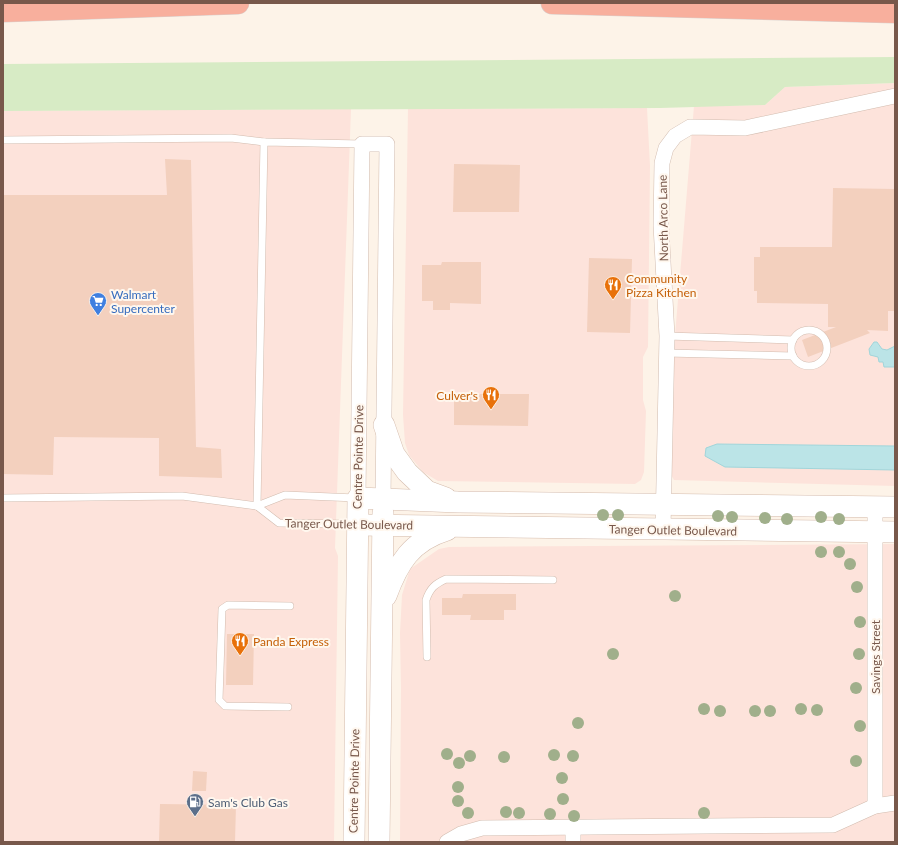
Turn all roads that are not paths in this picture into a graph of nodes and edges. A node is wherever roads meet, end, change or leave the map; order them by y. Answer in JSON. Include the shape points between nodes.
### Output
{"nodes":[{"id":1,"x":238,"y":3,"type":"edge"},
{"id":2,"x":552,"y":3,"type":"edge"},
{"id":3,"x":3,"y":11,"type":"edge"},
{"id":4,"x":895,"y":12,"type":"edge"},
{"id":5,"x":895,"y":96,"type":"edge"},
{"id":6,"x":3,"y":140,"type":"edge"},
{"id":7,"x":264,"y":142,"type":"junction"},
{"id":8,"x":362,"y":144,"type":"junction"},
{"id":9,"x":666,"y":336,"type":"junction"},
{"id":10,"x":793,"y":340,"type":"junction"},
{"id":11,"x":666,"y":353,"type":"junction"},
{"id":12,"x":792,"y":356,"type":"junction"},
{"id":13,"x":384,"y":425,"type":"junction"},
{"id":14,"x":3,"y":498,"type":"edge"},
{"id":15,"x":358,"y":498,"type":"junction"},
{"id":16,"x":383,"y":500,"type":"junction"},
{"id":17,"x":458,"y":502,"type":"junction"},
{"id":18,"x":663,"y":504,"type":"junction"},
{"id":19,"x":257,"y":506,"type":"junction"},
{"id":20,"x":875,"y":507,"type":"junction"},
{"id":21,"x":895,"y":507,"type":"edge"},
{"id":22,"x":358,"y":524,"type":"junction"},
{"id":23,"x":383,"y":525,"type":"junction"},
{"id":24,"x":457,"y":527,"type":"junction"},
{"id":25,"x":663,"y":530,"type":"junction"},
{"id":26,"x":875,"y":532,"type":"junction"},
{"id":27,"x":895,"y":532,"type":"edge"},
{"id":28,"x":553,"y":580,"type":"dead end"},
{"id":29,"x":290,"y":606,"type":"dead end"},
{"id":30,"x":382,"y":608,"type":"junction"},
{"id":31,"x":427,"y":657,"type":"dead end"},
{"id":32,"x":288,"y":708,"type":"dead end"},
{"id":33,"x":895,"y":803,"type":"edge"},
{"id":34,"x":875,"y":806,"type":"junction"},
{"id":35,"x":573,"y":835,"type":"edge"},
{"id":36,"x":354,"y":842,"type":"edge"},
{"id":37,"x":379,"y":842,"type":"edge"},
{"id":38,"x":447,"y":842,"type":"edge"}],
"edges":[{"from":1,"to":3,"type":"highway"},
{"from":2,"to":4,"type":"highway"},
{"from":5,"to":9,"type":"street","name":"North Arco Lane","via":[[745,128],[690,127],[675,136],[666,148],[662,163]]},
{"from":6,"to":7,"type":"lane","via":[[231,138]]},
{"from":7,"to":8,"type":"lane"},
{"from":7,"to":19,"type":"lane"},
{"from":8,"to":13,"type":"street","via":[[387,144]]},
{"from":8,"to":15,"type":"street","name":"Centre Pointe Drive"},
{"from":9,"to":10,"type":"lane"},
{"from":9,"to":11,"type":"street","name":"North Arco Lane"},
{"from":10,"to":12,"type":"lane"},
{"from":10,"to":12,"type":"lane","via":[[801,332],[813,330],[823,337],[827,348],[823,359],[813,366],[801,364]]},
{"from":11,"to":12,"type":"lane"},
{"from":11,"to":18,"type":"street","name":"North Arco Lane"},
{"from":13,"to":16,"type":"street"},
{"from":13,"to":17,"type":"street","via":[[394,454],[407,472],[427,492]]},
{"from":14,"to":19,"type":"lane","via":[[182,496]]},
{"from":15,"to":16,"type":"street","name":"Tanger Outlet Boulevard"},
{"from":15,"to":19,"type":"lane","name":"Tanger Outlet Boulevard","via":[[285,495]]},
{"from":15,"to":22,"type":"street","name":"Centre Pointe Drive"},
{"from":16,"to":17,"type":"street","name":"Tanger Outlet Boulevard"},
{"from":16,"to":23,"type":"street"},
{"from":17,"to":18,"type":"street","name":"Tanger Outlet Boulevard"},
{"from":18,"to":20,"type":"street","name":"Tanger Outlet Boulevard"},
{"from":18,"to":25,"type":"street","name":"North Arco Lane"},
{"from":19,"to":22,"type":"lane","name":"Tanger Outlet Boulevard","via":[[279,523]]},
{"from":20,"to":21,"type":"street","name":"Tanger Outlet Boulevard"},
{"from":20,"to":26,"type":"street","name":"Savings Street"},
{"from":22,"to":23,"type":"street","name":"Tanger Outlet Boulevard"},
{"from":22,"to":36,"type":"street","name":"Centre Pointe Drive"},
{"from":23,"to":24,"type":"street","name":"Tanger Outlet Boulevard"},
{"from":23,"to":30,"type":"street"},
{"from":24,"to":25,"type":"street","name":"Tanger Outlet Boulevard"},
{"from":24,"to":30,"type":"street","via":[[420,542],[408,553],[393,577]]},
{"from":25,"to":26,"type":"street","name":"Tanger Outlet Boulevard"},
{"from":26,"to":27,"type":"street","name":"Tanger Outlet Boulevard"},
{"from":26,"to":34,"type":"street","name":"Savings Street"},
{"from":28,"to":31,"type":"lane","via":[[446,579],[436,583],[426,600]]},
{"from":29,"to":32,"type":"lane","via":[[228,605],[222,609],[219,700],[226,706]]},
{"from":30,"to":37,"type":"street"},
{"from":33,"to":34,"type":"street"},
{"from":34,"to":35,"type":"street","via":[[833,825]]},
{"from":35,"to":38,"type":"street","via":[[482,828],[461,834]]}]}
